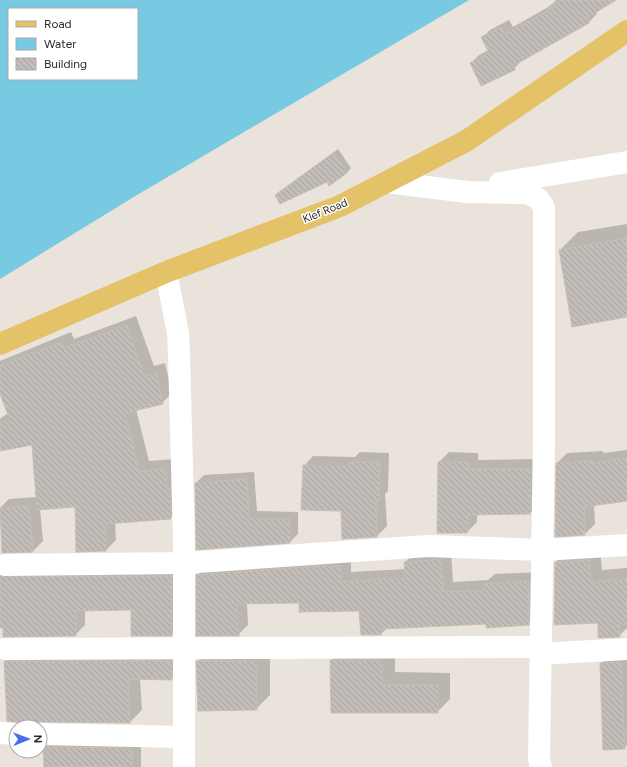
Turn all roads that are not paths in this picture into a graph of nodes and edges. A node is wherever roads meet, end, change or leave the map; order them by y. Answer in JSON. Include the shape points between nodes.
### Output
{"nodes":[{"id":1,"x":627,"y":31,"type":"edge"},
{"id":2,"x":627,"y":162,"type":"edge"},
{"id":3,"x":386,"y":182,"type":"junction"},
{"id":4,"x":456,"y":191,"type":"junction"},
{"id":5,"x":166,"y":272,"type":"junction"},
{"id":6,"x":0,"y":344,"type":"edge"},
{"id":7,"x":627,"y":545,"type":"edge"},
{"id":8,"x":542,"y":550,"type":"junction"},
{"id":9,"x":184,"y":563,"type":"junction"},
{"id":10,"x":5,"y":565,"type":"dead end"},
{"id":11,"x":5,"y":649,"type":"dead end"},
{"id":12,"x":183,"y":649,"type":"junction"},
{"id":13,"x":627,"y":649,"type":"edge"},
{"id":14,"x":540,"y":650,"type":"junction"},
{"id":15,"x":48,"y":734,"type":"edge"},
{"id":16,"x":184,"y":737,"type":"junction"},
{"id":17,"x":184,"y":767,"type":"edge"},
{"id":18,"x":541,"y":767,"type":"edge"}],
"edges":[{"from":1,"to":3,"type":"main road","name":"Klef Road","via":[[466,141]]},
{"from":2,"to":4,"type":"street"},
{"from":3,"to":4,"type":"street"},
{"from":3,"to":5,"type":"main road","name":"Klef Road","via":[[340,206]]},
{"from":4,"to":8,"type":"street","via":[[526,193],[541,200],[544,208]]},
{"from":5,"to":6,"type":"main road","name":"Klef Road"},
{"from":5,"to":9,"type":"street","via":[[178,333]]},
{"from":7,"to":8,"type":"street"},
{"from":8,"to":9,"type":"street","via":[[428,546]]},
{"from":8,"to":14,"type":"street"},
{"from":9,"to":10,"type":"street"},
{"from":9,"to":12,"type":"street"},
{"from":11,"to":12,"type":"street"},
{"from":12,"to":14,"type":"street"},
{"from":12,"to":16,"type":"street"},
{"from":13,"to":14,"type":"street"},
{"from":14,"to":18,"type":"street"},
{"from":15,"to":16,"type":"street"},
{"from":16,"to":17,"type":"street"}]}
